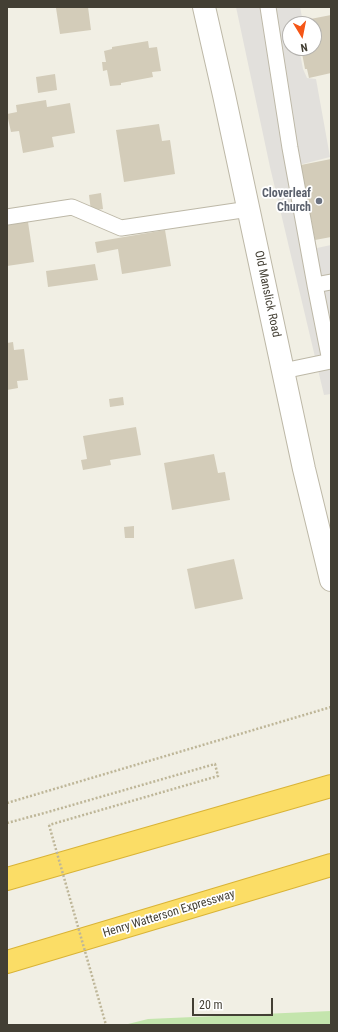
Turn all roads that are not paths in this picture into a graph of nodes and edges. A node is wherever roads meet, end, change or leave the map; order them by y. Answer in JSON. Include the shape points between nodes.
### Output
{"nodes":[{"id":1,"x":204,"y":7,"type":"edge"},
{"id":2,"x":268,"y":7,"type":"edge"},
{"id":3,"x":248,"y":209,"type":"junction"},
{"id":4,"x":7,"y":217,"type":"edge"},
{"id":5,"x":331,"y":282,"type":"edge"},
{"id":6,"x":315,"y":285,"type":"junction"},
{"id":7,"x":331,"y":361,"type":"edge"},
{"id":8,"x":283,"y":370,"type":"junction"},
{"id":9,"x":331,"y":580,"type":"edge"},
{"id":10,"x":331,"y":786,"type":"edge"},
{"id":11,"x":331,"y":865,"type":"edge"},
{"id":12,"x":7,"y":879,"type":"edge"},
{"id":13,"x":7,"y":962,"type":"edge"}],
"edges":[{"from":1,"to":3,"type":"street","name":"Old Manslick Road"},
{"from":2,"to":6,"type":"lane"},
{"from":3,"to":4,"type":"lane","via":[[121,228],[72,207]]},
{"from":3,"to":8,"type":"street","name":"Old Manslick Road"},
{"from":5,"to":6,"type":"lane"},
{"from":6,"to":7,"type":"lane"},
{"from":7,"to":8,"type":"lane"},
{"from":8,"to":9,"type":"street","name":"Old Manslick Road"},
{"from":10,"to":12,"type":"highway"},
{"from":11,"to":13,"type":"highway","name":"Henry Watterson Expressway"}]}
